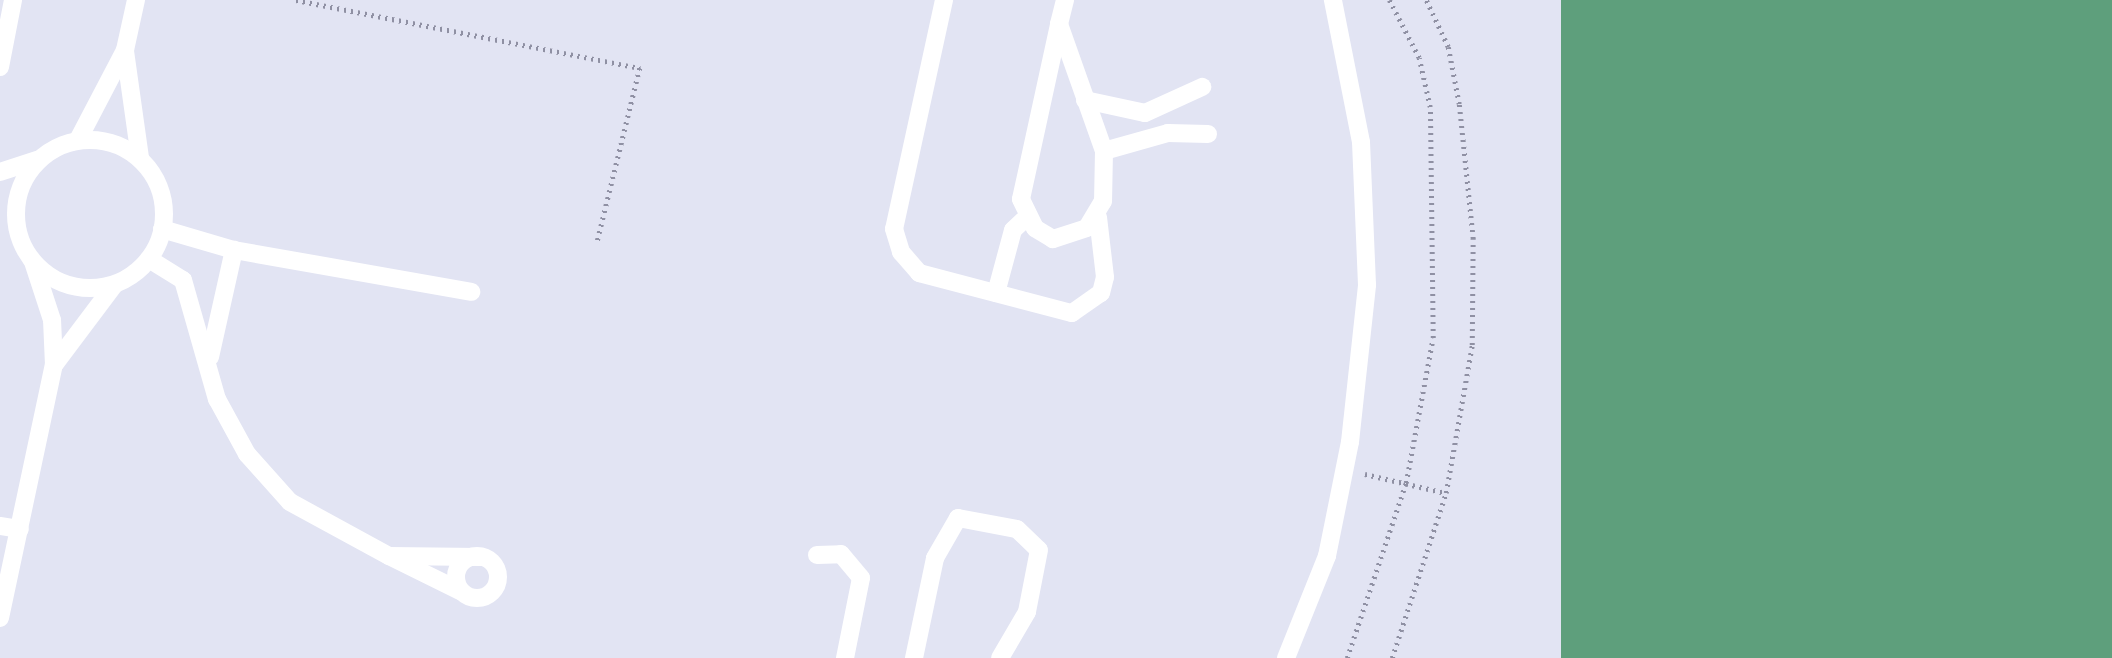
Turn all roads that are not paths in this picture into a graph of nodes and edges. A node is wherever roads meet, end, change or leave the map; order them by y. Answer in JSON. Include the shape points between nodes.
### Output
{"nodes":[{"id":1,"x":13,"y":0,"type":"edge"},
{"id":2,"x":136,"y":0,"type":"edge"},
{"id":3,"x":944,"y":0,"type":"edge"},
{"id":4,"x":1065,"y":0,"type":"edge"},
{"id":5,"x":1332,"y":0,"type":"edge"},
{"id":6,"x":1059,"y":24,"type":"junction"},
{"id":7,"x":125,"y":50,"type":"junction"},
{"id":8,"x":0,"y":67,"type":"edge"},
{"id":9,"x":1202,"y":87,"type":"dead end"},
{"id":10,"x":1086,"y":100,"type":"junction"},
{"id":11,"x":1209,"y":134,"type":"dead end"},
{"id":12,"x":78,"y":140,"type":"junction"},
{"id":13,"x":1104,"y":151,"type":"junction"},
{"id":14,"x":140,"y":158,"type":"junction"},
{"id":15,"x":38,"y":160,"type":"junction"},
{"id":16,"x":0,"y":172,"type":"edge"},
{"id":17,"x":1027,"y":217,"type":"junction"},
{"id":18,"x":1098,"y":217,"type":"junction"},
{"id":19,"x":0,"y":222,"type":"edge"},
{"id":20,"x":162,"y":229,"type":"junction"},
{"id":21,"x":19,"y":234,"type":"junction"},
{"id":22,"x":234,"y":250,"type":"junction"},
{"id":23,"x":149,"y":259,"type":"junction"},
{"id":24,"x":33,"y":262,"type":"junction"},
{"id":25,"x":114,"y":285,"type":"junction"},
{"id":26,"x":471,"y":292,"type":"dead end"},
{"id":27,"x":996,"y":293,"type":"junction"},
{"id":28,"x":209,"y":360,"type":"junction"},
{"id":29,"x":54,"y":365,"type":"junction"},
{"id":30,"x":0,"y":526,"type":"edge"},
{"id":31,"x":20,"y":529,"type":"junction"},
{"id":32,"x":817,"y":555,"type":"dead end"},
{"id":33,"x":389,"y":556,"type":"junction"},
{"id":34,"x":480,"y":556,"type":"junction"},
{"id":35,"x":460,"y":591,"type":"junction"},
{"id":36,"x":0,"y":618,"type":"edge"},
{"id":37,"x":845,"y":658,"type":"edge"},
{"id":38,"x":914,"y":658,"type":"edge"},
{"id":39,"x":1000,"y":658,"type":"edge"},
{"id":40,"x":1286,"y":658,"type":"edge"}],
"edges":[{"from":1,"to":8,"type":"lane"},
{"from":2,"to":7,"type":"lane"},
{"from":3,"to":27,"type":"lane","via":[[894,229],[901,252],[919,273]]},
{"from":4,"to":6,"type":"lane"},
{"from":5,"to":40,"type":"lane","via":[[1361,142],[1367,285],[1345,469],[1327,556]]},
{"from":6,"to":10,"type":"lane"},
{"from":6,"to":17,"type":"lane","via":[[1021,199]]},
{"from":7,"to":12,"type":"lane"},
{"from":7,"to":14,"type":"lane"},
{"from":9,"to":10,"type":"lane","via":[[1145,113]]},
{"from":10,"to":13,"type":"lane"},
{"from":11,"to":13,"type":"lane","via":[[1168,133]]},
{"from":12,"to":14,"type":"lane","via":[[111,143]]},
{"from":12,"to":15,"type":"lane"},
{"from":13,"to":18,"type":"lane"},
{"from":14,"to":20,"type":"lane","via":[[163,196]]},
{"from":15,"to":16,"type":"lane"},
{"from":15,"to":21,"type":"lane","via":[[17,199]]},
{"from":17,"to":18,"type":"lane","via":[[1053,239],[1074,237]]},
{"from":17,"to":27,"type":"lane","via":[[1013,230]]},
{"from":18,"to":27,"type":"lane","via":[[1105,277],[1101,293],[1086,305],[1072,313]]},
{"from":19,"to":21,"type":"lane"},
{"from":20,"to":22,"type":"lane"},
{"from":20,"to":23,"type":"lane"},
{"from":21,"to":24,"type":"lane"},
{"from":22,"to":26,"type":"lane"},
{"from":22,"to":28,"type":"lane"},
{"from":23,"to":25,"type":"lane"},
{"from":23,"to":28,"type":"lane","via":[[183,279]]},
{"from":24,"to":25,"type":"lane","via":[[69,286]]},
{"from":24,"to":29,"type":"lane","via":[[52,320]]},
{"from":25,"to":29,"type":"lane"},
{"from":28,"to":33,"type":"lane","via":[[217,398],[268,482],[319,522]]},
{"from":29,"to":31,"type":"lane"},
{"from":30,"to":31,"type":"lane"},
{"from":31,"to":36,"type":"lane"},
{"from":32,"to":37,"type":"lane","via":[[841,554],[861,578]]},
{"from":33,"to":34,"type":"lane"},
{"from":33,"to":35,"type":"lane"},
{"from":34,"to":35,"type":"lane","via":[[459,567]]},
{"from":34,"to":35,"type":"lane","via":[[494,565],[496,588],[483,598]]},
{"from":38,"to":39,"type":"lane","via":[[935,558],[958,518],[1017,529],[1039,550],[1027,612]]}]}
